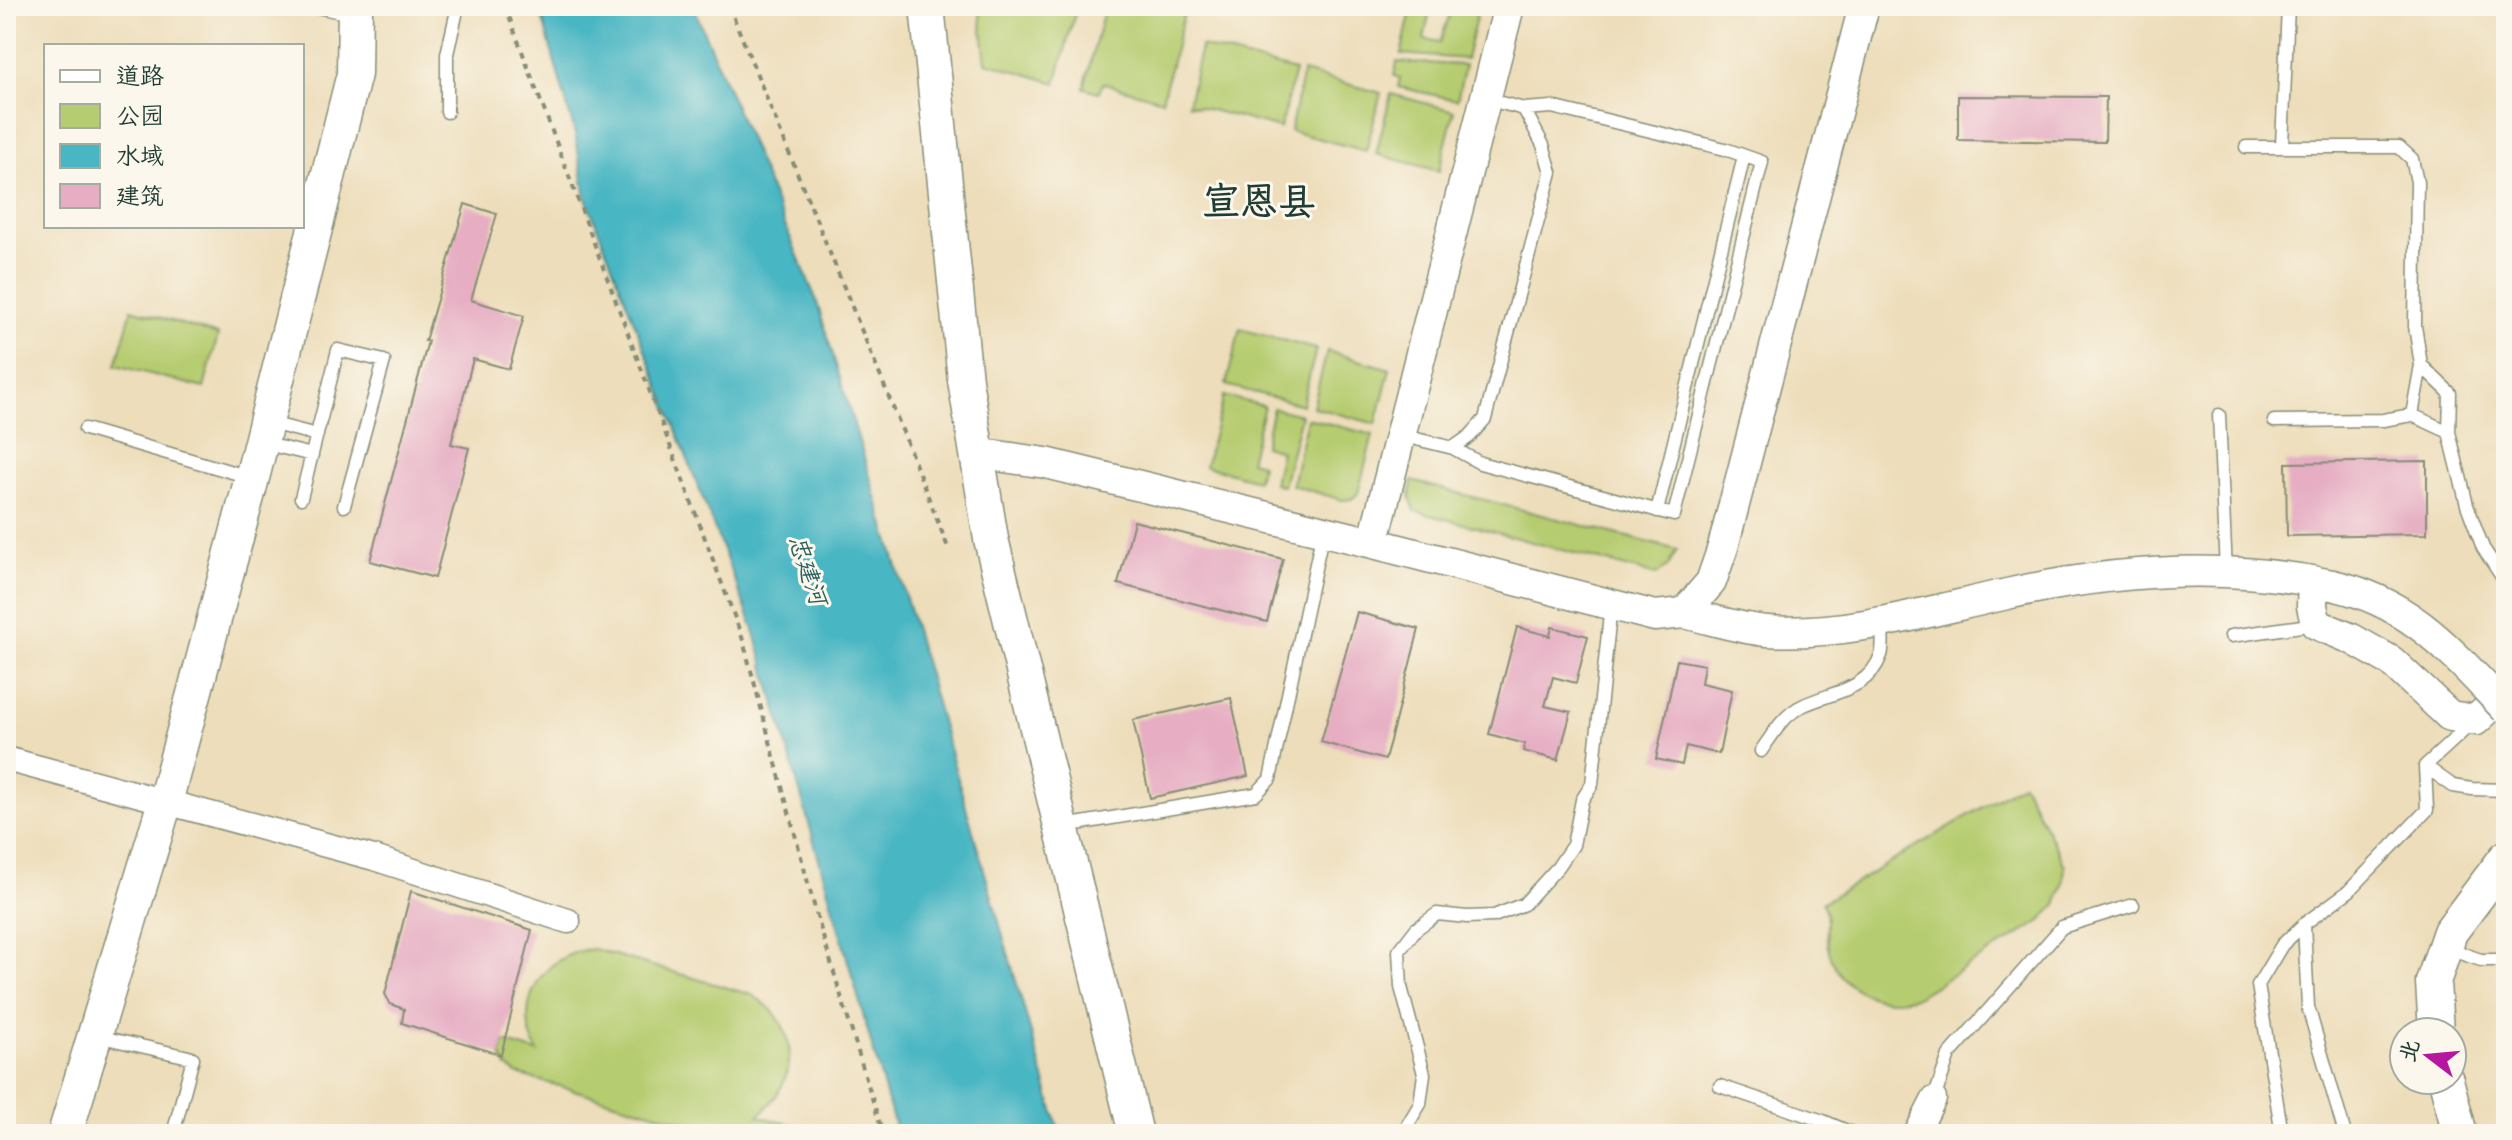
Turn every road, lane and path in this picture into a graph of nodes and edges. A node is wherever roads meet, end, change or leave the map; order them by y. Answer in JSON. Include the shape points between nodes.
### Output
{"nodes":[{"id":1,"x":311,"y":6,"type":"edge"},
{"id":2,"x":454,"y":6,"type":"edge"},
{"id":3,"x":505,"y":6,"type":"edge"},
{"id":4,"x":729,"y":6,"type":"edge"},
{"id":5,"x":927,"y":6,"type":"edge"},
{"id":6,"x":1509,"y":6,"type":"edge"},
{"id":7,"x":1864,"y":6,"type":"edge"},
{"id":8,"x":2288,"y":6,"type":"edge"},
{"id":9,"x":355,"y":10,"type":"edge"},
{"id":10,"x":1486,"y":99,"type":"junction"},
{"id":11,"x":1524,"y":109,"type":"junction"},
{"id":12,"x":447,"y":112,"type":"dead end"},
{"id":13,"x":2282,"y":145,"type":"junction"},
{"id":14,"x":2246,"y":147,"type":"dead end"},
{"id":15,"x":2421,"y":365,"type":"junction"},
{"id":16,"x":2219,"y":415,"type":"dead end"},
{"id":17,"x":2412,"y":415,"type":"junction"},
{"id":18,"x":2274,"y":421,"type":"dead end"},
{"id":19,"x":85,"y":429,"type":"dead end"},
{"id":20,"x":263,"y":432,"type":"junction"},
{"id":21,"x":2449,"y":432,"type":"junction"},
{"id":22,"x":317,"y":435,"type":"junction"},
{"id":23,"x":1400,"y":435,"type":"junction"},
{"id":24,"x":1453,"y":448,"type":"junction"},
{"id":25,"x":977,"y":453,"type":"junction"},
{"id":26,"x":312,"y":455,"type":"junction"},
{"id":27,"x":252,"y":478,"type":"junction"},
{"id":28,"x":301,"y":498,"type":"dead end"},
{"id":29,"x":344,"y":506,"type":"dead end"},
{"id":30,"x":1323,"y":531,"type":"junction"},
{"id":31,"x":1373,"y":543,"type":"junction"},
{"id":32,"x":949,"y":550,"type":"dead end"},
{"id":33,"x":2226,"y":572,"type":"junction"},
{"id":34,"x":2323,"y":583,"type":"junction"},
{"id":35,"x":2506,"y":583,"type":"edge"},
{"id":36,"x":1611,"y":605,"type":"junction"},
{"id":37,"x":1684,"y":613,"type":"junction"},
{"id":38,"x":1882,"y":621,"type":"junction"},
{"id":39,"x":2316,"y":624,"type":"junction"},
{"id":40,"x":2231,"y":636,"type":"dead end"},
{"id":41,"x":2506,"y":692,"type":"edge"},
{"id":42,"x":2506,"y":709,"type":"edge"},
{"id":43,"x":2476,"y":720,"type":"junction"},
{"id":44,"x":1761,"y":751,"type":"dead end"},
{"id":45,"x":6,"y":759,"type":"edge"},
{"id":46,"x":2425,"y":766,"type":"junction"},
{"id":47,"x":2506,"y":790,"type":"edge"},
{"id":48,"x":165,"y":802,"type":"junction"},
{"id":49,"x":1061,"y":826,"type":"junction"},
{"id":50,"x":2506,"y":858,"type":"edge"},
{"id":51,"x":2133,"y":905,"type":"dead end"},
{"id":52,"x":568,"y":921,"type":"dead end"},
{"id":53,"x":2304,"y":924,"type":"junction"},
{"id":54,"x":2445,"y":948,"type":"junction"},
{"id":55,"x":2506,"y":960,"type":"edge"},
{"id":56,"x":2435,"y":1016,"type":"edge"},
{"id":57,"x":96,"y":1035,"type":"junction"},
{"id":58,"x":1720,"y":1086,"type":"dead end"},
{"id":59,"x":2450,"y":1096,"type":"edge"},
{"id":60,"x":1934,"y":1099,"type":"joint"},
{"id":61,"x":65,"y":1134,"type":"edge"},
{"id":62,"x":173,"y":1134,"type":"edge"},
{"id":63,"x":883,"y":1134,"type":"edge"},
{"id":64,"x":1136,"y":1134,"type":"edge"},
{"id":65,"x":1402,"y":1134,"type":"edge"},
{"id":66,"x":1854,"y":1134,"type":"edge"},
{"id":67,"x":1916,"y":1134,"type":"edge"},
{"id":68,"x":2282,"y":1134,"type":"edge"},
{"id":69,"x":2345,"y":1134,"type":"edge"},
{"id":70,"x":2460,"y":1134,"type":"edge"}],
"edges":[{"from":1,"to":9,"type":"lane"},
{"from":2,"to":12,"type":"lane"},
{"from":3,"to":63,"type":"path","via":[[742,637],[818,920]]},
{"from":4,"to":32,"type":"path"},
{"from":5,"to":25,"type":"main road"},
{"from":6,"to":10,"type":"street"},
{"from":7,"to":37,"type":"street","via":[[1723,547],[1711,582]]},
{"from":8,"to":13,"type":"lane"},
{"from":9,"to":20,"type":"main road","via":[[354,74]]},
{"from":10,"to":11,"type":"lane"},
{"from":10,"to":23,"type":"street"},
{"from":11,"to":24,"type":"lane","via":[[1551,172],[1485,419]]},
{"from":11,"to":24,"type":"lane","via":[[1552,107],[1762,162],[1674,515],[1480,463]]},
{"from":13,"to":14,"type":"lane"},
{"from":13,"to":15,"type":"lane","via":[[2399,147],[2412,159],[2417,182],[2415,326]]},
{"from":15,"to":17,"type":"lane"},
{"from":15,"to":21,"type":"lane","via":[[2450,393]]},
{"from":16,"to":33,"type":"lane"},
{"from":17,"to":18,"type":"lane"},
{"from":17,"to":21,"type":"lane"},
{"from":19,"to":27,"type":"lane"},
{"from":20,"to":22,"type":"lane"},
{"from":20,"to":26,"type":"lane"},
{"from":20,"to":27,"type":"main road"},
{"from":21,"to":35,"type":"lane","via":[[2483,548]]},
{"from":22,"to":26,"type":"lane"},
{"from":22,"to":29,"type":"lane","via":[[338,350],[384,361]]},
{"from":23,"to":24,"type":"lane"},
{"from":23,"to":31,"type":"street"},
{"from":25,"to":30,"type":"street","via":[[1046,463]]},
{"from":25,"to":49,"type":"main road","via":[[991,539]]},
{"from":26,"to":28,"type":"lane"},
{"from":27,"to":48,"type":"main road"},
{"from":30,"to":31,"type":"street"},
{"from":30,"to":49,"type":"lane","via":[[1270,779],[1256,794]]},
{"from":31,"to":36,"type":"street"},
{"from":33,"to":34,"type":"street"},
{"from":33,"to":38,"type":"street","via":[[2144,572],[2078,580]]},
{"from":34,"to":39,"type":"street","via":[[2312,606]]},
{"from":34,"to":42,"type":"street","bridge":true,"via":[[2396,608],[2433,634]]},
{"from":36,"to":37,"type":"street","via":[[1655,616]]},
{"from":36,"to":65,"type":"lane","via":[[1592,784],[1582,800],[1573,845],[1524,904],[1494,916],[1437,914],[1399,951],[1401,987],[1424,1074],[1420,1104]]},
{"from":37,"to":38,"type":"street","via":[[1766,631],[1830,630]]},
{"from":38,"to":44,"type":"lane","via":[[1882,655],[1868,675],[1848,690],[1802,706],[1783,720]]},
{"from":39,"to":40,"type":"lane"},
{"from":39,"to":43,"type":"street","via":[[2391,661],[2450,716]]},
{"from":41,"to":43,"type":"street"},
{"from":43,"to":46,"type":"lane"},
{"from":45,"to":48,"type":"street"},
{"from":46,"to":47,"type":"lane","via":[[2453,786]]},
{"from":46,"to":53,"type":"lane","via":[[2427,810],[2349,891]]},
{"from":48,"to":52,"type":"street","via":[[374,858]]},
{"from":48,"to":57,"type":"main road"},
{"from":49,"to":64,"type":"main road"},
{"from":50,"to":54,"type":"main road","via":[[2450,932]]},
{"from":51,"to":60,"type":"lane","via":[[2062,927],[1949,1055]]},
{"from":53,"to":68,"type":"lane","via":[[2282,945],[2258,985]]},
{"from":53,"to":69,"type":"lane","via":[[2308,1007]]},
{"from":54,"to":55,"type":"lane","via":[[2481,960]]},
{"from":54,"to":56,"type":"main road","via":[[2433,982]]},
{"from":57,"to":61,"type":"main road"},
{"from":57,"to":62,"type":"lane","via":[[193,1058]]},
{"from":58,"to":66,"type":"lane"},
{"from":59,"to":70,"type":"main road"},
{"from":60,"to":67,"type":"street"}]}
